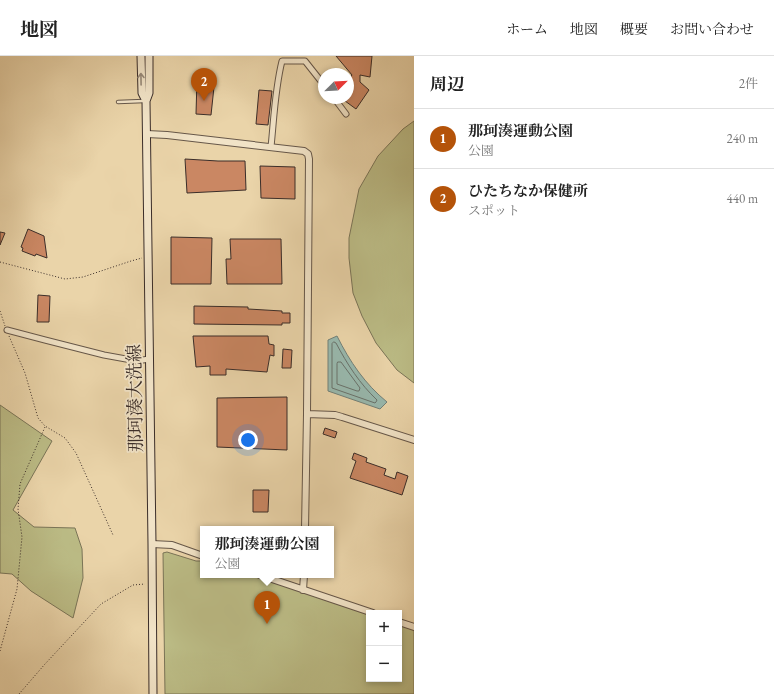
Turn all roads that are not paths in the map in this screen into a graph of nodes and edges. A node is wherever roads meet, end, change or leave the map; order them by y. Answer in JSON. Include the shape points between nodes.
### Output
{"nodes":[{"id":1,"x":141,"y":56,"type":"edge"},
{"id":2,"x":149,"y":56,"type":"edge"},
{"id":3,"x":318,"y":78,"type":"edge"},
{"id":4,"x":146,"y":101,"type":"junction"},
{"id":5,"x":118,"y":102,"type":"dead end"},
{"id":6,"x":338,"y":104,"type":"edge"},
{"id":7,"x":346,"y":114,"type":"dead end"},
{"id":8,"x":147,"y":134,"type":"junction"},
{"id":9,"x":271,"y":147,"type":"junction"},
{"id":10,"x":7,"y":330,"type":"road end"},
{"id":11,"x":150,"y":360,"type":"junction"},
{"id":12,"x":307,"y":414,"type":"junction"},
{"id":13,"x":414,"y":440,"type":"edge"},
{"id":14,"x":305,"y":526,"type":"edge"},
{"id":15,"x":152,"y":544,"type":"junction"},
{"id":16,"x":200,"y":555,"type":"edge"},
{"id":17,"x":269,"y":578,"type":"edge"},
{"id":18,"x":304,"y":578,"type":"edge"},
{"id":19,"x":303,"y":590,"type":"junction"},
{"id":20,"x":366,"y":610,"type":"edge"},
{"id":21,"x":402,"y":623,"type":"edge"},
{"id":22,"x":414,"y":626,"type":"edge"},
{"id":23,"x":153,"y":694,"type":"edge"}],
"edges":[{"from":4,"to":1,"type":"main road","name":"那珂湊大洗線","one_way":true,"via":[[142,93]]},
{"from":2,"to":4,"type":"main road","name":"那珂湊大洗線","via":[[149,93]]},
{"from":3,"to":9,"type":"street","via":[[305,61],[282,61]]},
{"from":4,"to":5,"type":"lane"},
{"from":4,"to":8,"type":"main road","name":"那珂湊大洗線"},
{"from":6,"to":7,"type":"street"},
{"from":8,"to":9,"type":"street"},
{"from":8,"to":11,"type":"main road","name":"那珂湊大洗線"},
{"from":9,"to":12,"type":"street","via":[[304,151],[309,159]]},
{"from":10,"to":11,"type":"street","via":[[104,355],[138,361]]},
{"from":11,"to":15,"type":"main road","name":"那珂湊大洗線"},
{"from":12,"to":13,"type":"street","via":[[334,415]]},
{"from":12,"to":14,"type":"street"},
{"from":15,"to":16,"type":"street","via":[[172,545]]},
{"from":15,"to":23,"type":"main road","name":"那珂湊大洗線"},
{"from":17,"to":19,"type":"street"},
{"from":18,"to":19,"type":"street"},
{"from":19,"to":20,"type":"street"},
{"from":21,"to":22,"type":"street"}]}
